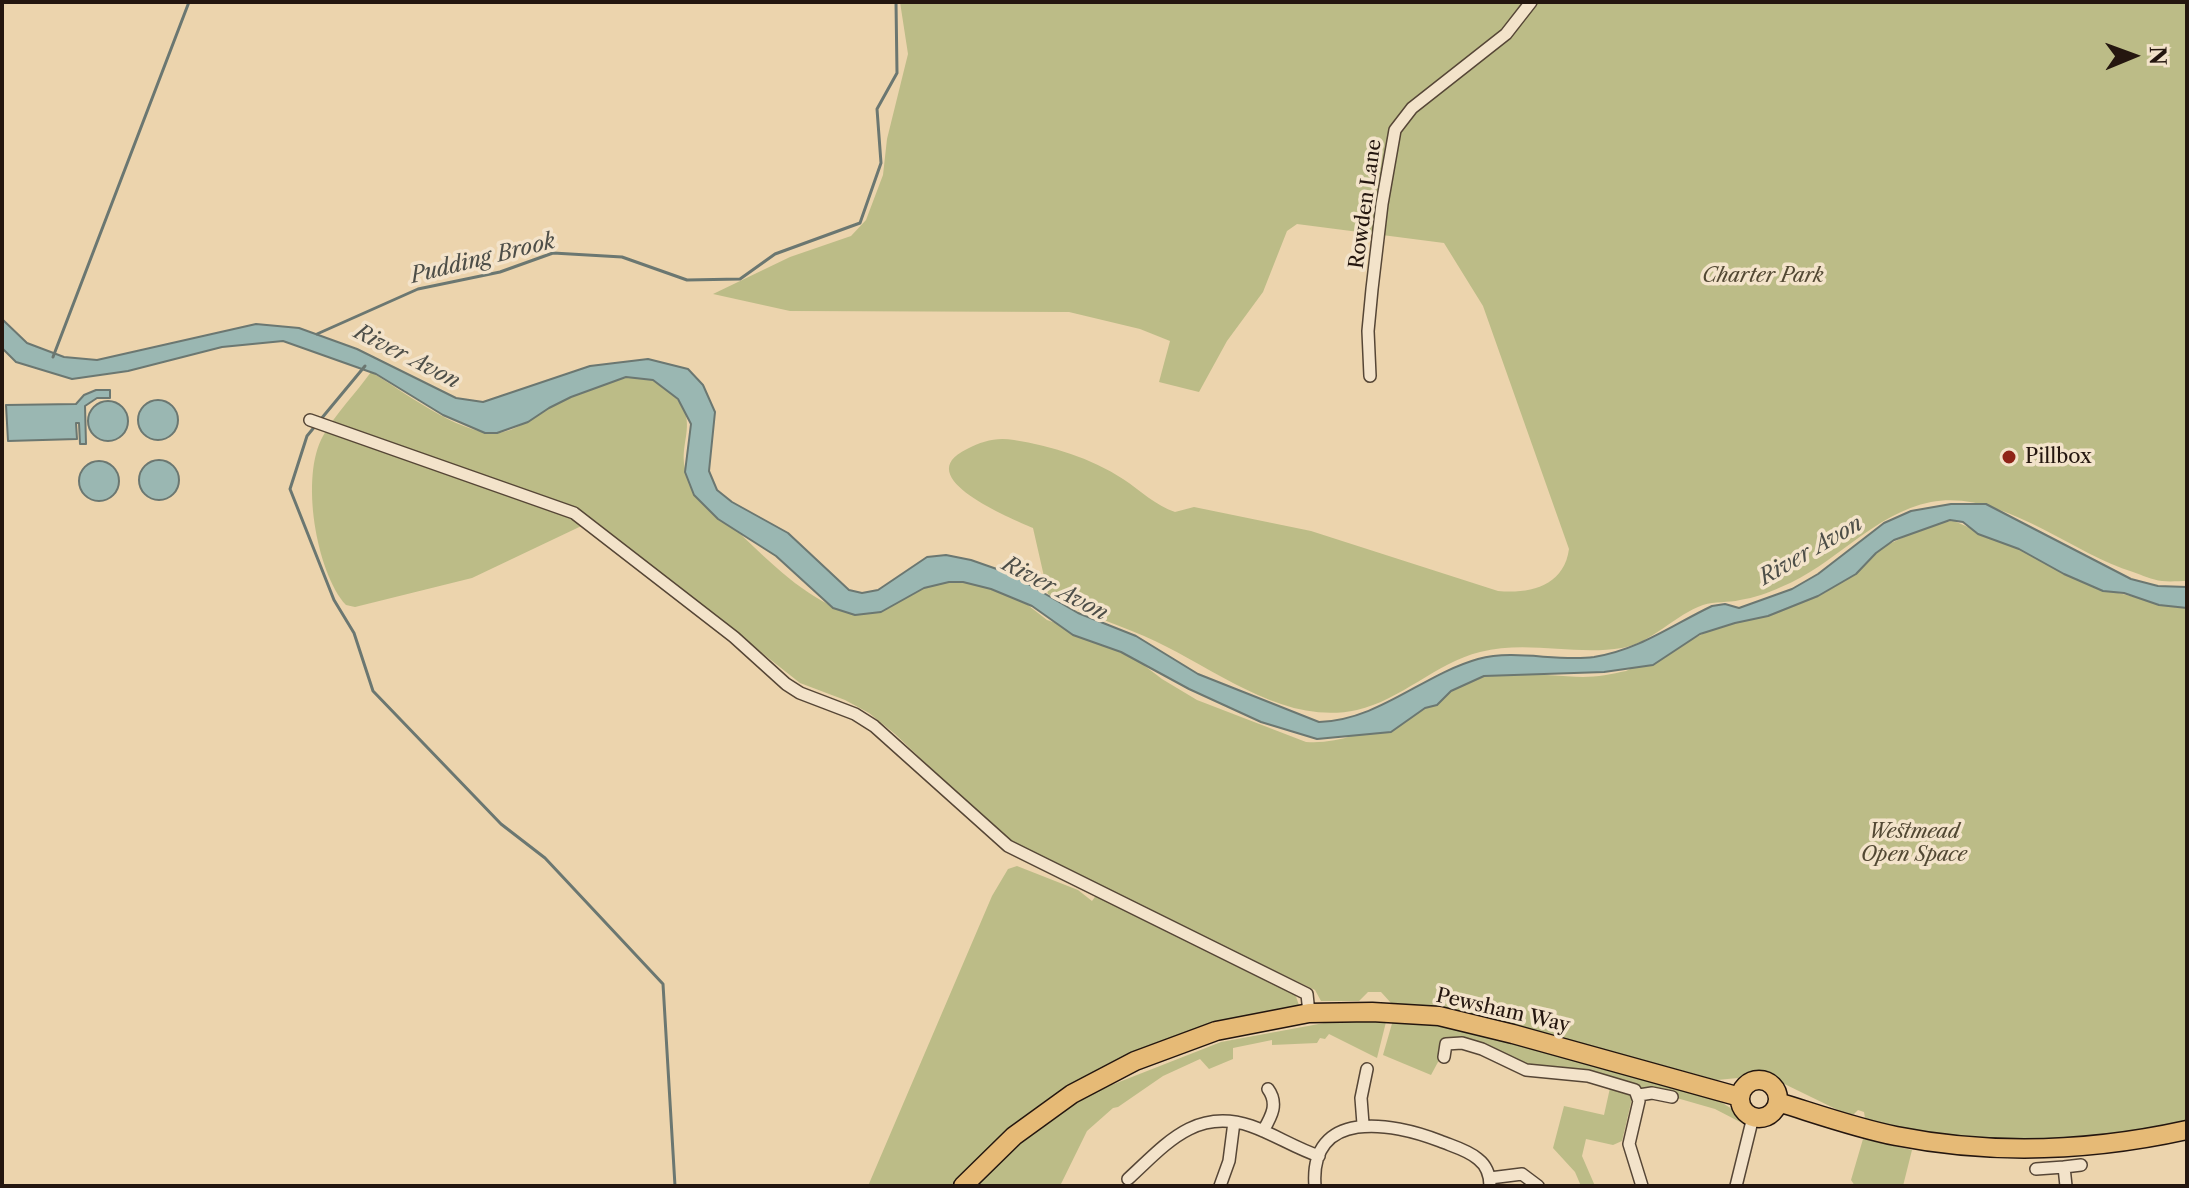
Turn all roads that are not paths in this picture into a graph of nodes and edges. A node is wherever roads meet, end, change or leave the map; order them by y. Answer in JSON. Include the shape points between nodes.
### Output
{"nodes":[{"id":1,"x":1531,"y":2,"type":"edge"},
{"id":2,"x":1370,"y":376,"type":"dead end"},
{"id":3,"x":310,"y":420,"type":"dead end"},
{"id":4,"x":1309,"y":1013,"type":"junction"},
{"id":5,"x":1444,"y":1057,"type":"dead end"},
{"id":6,"x":1367,"y":1069,"type":"dead end"},
{"id":7,"x":1268,"y":1089,"type":"dead end"},
{"id":8,"x":1639,"y":1095,"type":"junction"},
{"id":9,"x":1672,"y":1097,"type":"dead end"},
{"id":10,"x":1740,"y":1097,"type":"junction"},
{"id":11,"x":1778,"y":1102,"type":"junction"},
{"id":12,"x":1753,"y":1117,"type":"junction"},
{"id":13,"x":1234,"y":1122,"type":"junction"},
{"id":14,"x":1363,"y":1124,"type":"junction"},
{"id":15,"x":1263,"y":1131,"type":"junction"},
{"id":16,"x":2187,"y":1133,"type":"edge"},
{"id":17,"x":1319,"y":1156,"type":"junction"},
{"id":18,"x":2081,"y":1165,"type":"dead end"},
{"id":19,"x":2064,"y":1167,"type":"junction"},
{"id":20,"x":2036,"y":1169,"type":"dead end"},
{"id":21,"x":1128,"y":1179,"type":"dead end"},
{"id":22,"x":1225,"y":1181,"type":"edge"},
{"id":23,"x":1490,"y":1182,"type":"edge"},
{"id":24,"x":963,"y":1186,"type":"edge"},
{"id":25,"x":1315,"y":1186,"type":"edge"},
{"id":26,"x":1538,"y":1186,"type":"edge"},
{"id":27,"x":1642,"y":1186,"type":"edge"},
{"id":28,"x":1736,"y":1186,"type":"edge"},
{"id":29,"x":2066,"y":1186,"type":"edge"}],
"edges":[{"from":1,"to":2,"type":"street","name":"Rowden Lane","via":[[1506,34],[1412,108],[1395,130],[1372,289]]},
{"from":3,"to":4,"type":"street","via":[[574,513],[786,684],[874,726],[1008,846],[1307,994]]},
{"from":4,"to":10,"type":"main road","name":"Pewsham Way","via":[[1439,1016]]},
{"from":4,"to":24,"type":"main road","name":"Pewsham Way","via":[[1216,1031],[1135,1061],[1072,1094],[1014,1136]]},
{"from":5,"to":8,"type":"street","via":[[1446,1044],[1462,1043],[1526,1070],[1588,1076]]},
{"from":6,"to":14,"type":"street"},
{"from":7,"to":15,"type":"street","via":[[1273,1109]]},
{"from":8,"to":9,"type":"street"},
{"from":8,"to":27,"type":"street","via":[[1629,1144]]},
{"from":10,"to":11,"type":"main road","via":[[1750,1082],[1762,1080],[1777,1090]]},
{"from":10,"to":12,"type":"main road","via":[[1743,1109]]},
{"from":11,"to":12,"type":"main road","via":[[1772,1114]]},
{"from":11,"to":16,"type":"main road","via":[[1893,1135],[1986,1148],[2045,1149]]},
{"from":12,"to":28,"type":"street"},
{"from":13,"to":15,"type":"street"},
{"from":13,"to":21,"type":"street","via":[[1189,1127]]},
{"from":13,"to":22,"type":"street"},
{"from":14,"to":17,"type":"street","via":[[1335,1136]]},
{"from":14,"to":23,"type":"street","via":[[1402,1128],[1455,1147],[1479,1160]]},
{"from":15,"to":17,"type":"street"},
{"from":17,"to":25,"type":"street"},
{"from":18,"to":19,"type":"street"},
{"from":19,"to":20,"type":"street"},
{"from":19,"to":29,"type":"street"},
{"from":23,"to":26,"type":"street","via":[[1522,1174]]}]}
